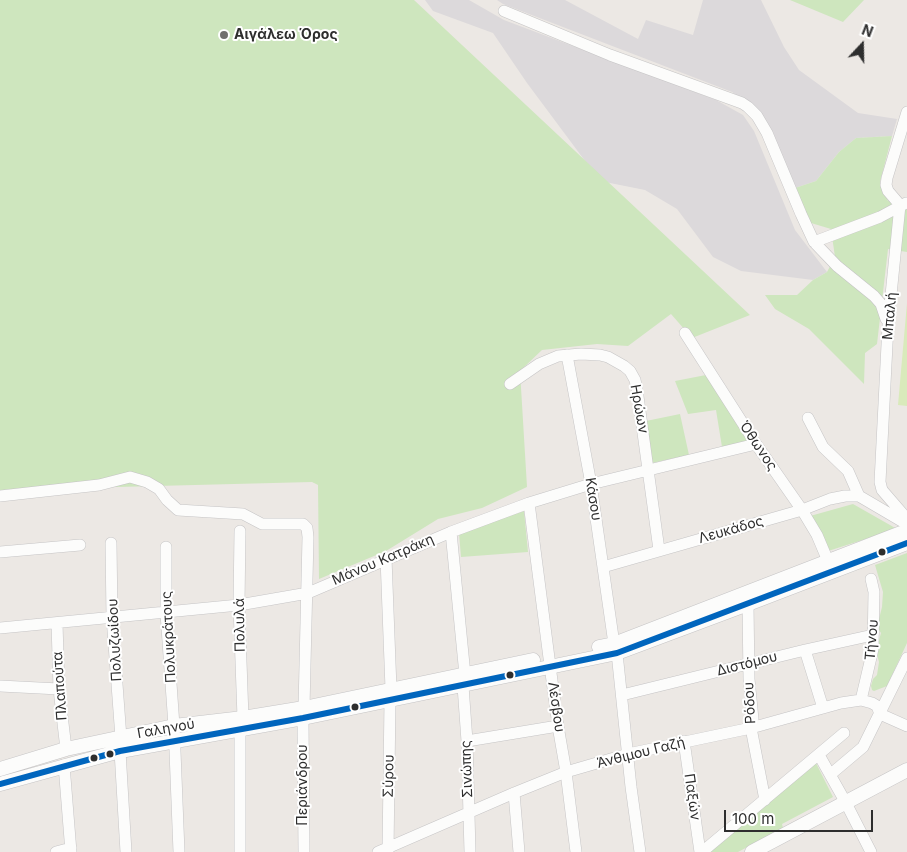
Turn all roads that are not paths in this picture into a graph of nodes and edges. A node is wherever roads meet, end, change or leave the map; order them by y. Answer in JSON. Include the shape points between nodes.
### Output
{"nodes":[{"id":1,"x":504,"y":11,"type":"dead end"},
{"id":2,"x":906,"y":120,"type":"edge"},
{"id":3,"x":904,"y":204,"type":"edge"},
{"id":4,"x":814,"y":242,"type":"junction"},
{"id":5,"x":901,"y":258,"type":"edge"},
{"id":6,"x":888,"y":325,"type":"junction"},
{"id":7,"x":685,"y":334,"type":"dead end"},
{"id":8,"x":566,"y":355,"type":"junction"},
{"id":9,"x":510,"y":384,"type":"dead end"},
{"id":10,"x":808,"y":418,"type":"dead end"},
{"id":11,"x":756,"y":444,"type":"junction"},
{"id":12,"x":649,"y":471,"type":"junction"},
{"id":13,"x":591,"y":484,"type":"junction"},
{"id":14,"x":0,"y":496,"type":"edge"},
{"id":15,"x":859,"y":496,"type":"junction"},
{"id":16,"x":529,"y":503,"type":"junction"},
{"id":17,"x":802,"y":510,"type":"junction"},
{"id":18,"x":907,"y":519,"type":"edge"},
{"id":19,"x":907,"y":524,"type":"edge"},
{"id":20,"x":240,"y":531,"type":"dead end"},
{"id":21,"x":451,"y":532,"type":"junction"},
{"id":22,"x":907,"y":533,"type":"edge"},
{"id":23,"x":907,"y":542,"type":"edge"},
{"id":24,"x":111,"y":543,"type":"dead end"},
{"id":25,"x":80,"y":545,"type":"dead end"},
{"id":26,"x":166,"y":547,"type":"dead end"},
{"id":27,"x":659,"y":550,"type":"junction"},
{"id":28,"x":0,"y":552,"type":"edge"},
{"id":29,"x":386,"y":558,"type":"junction"},
{"id":30,"x":828,"y":561,"type":"junction"},
{"id":31,"x":603,"y":567,"type":"junction"},
{"id":32,"x":871,"y":579,"type":"dead end"},
{"id":33,"x":308,"y":593,"type":"junction"},
{"id":34,"x":748,"y":604,"type":"junction"},
{"id":35,"x":238,"y":605,"type":"junction"},
{"id":36,"x":166,"y":613,"type":"junction"},
{"id":37,"x":112,"y":617,"type":"junction"},
{"id":38,"x":57,"y":623,"type":"junction"},
{"id":39,"x":0,"y":628,"type":"edge"},
{"id":40,"x":874,"y":636,"type":"junction"},
{"id":41,"x":615,"y":648,"type":"junction"},
{"id":42,"x":805,"y":650,"type":"junction"},
{"id":43,"x":907,"y":658,"type":"edge"},
{"id":44,"x":549,"y":662,"type":"junction"},
{"id":45,"x":749,"y":664,"type":"junction"},
{"id":46,"x":464,"y":680,"type":"junction"},
{"id":47,"x":0,"y":686,"type":"edge"},
{"id":48,"x":59,"y":689,"type":"junction"},
{"id":49,"x":390,"y":695,"type":"junction"},
{"id":50,"x":622,"y":695,"type":"junction"},
{"id":51,"x":861,"y":700,"type":"junction"},
{"id":52,"x":823,"y":708,"type":"junction"},
{"id":53,"x":304,"y":713,"type":"junction"},
{"id":54,"x":880,"y":714,"type":"junction"},
{"id":55,"x":241,"y":724,"type":"junction"},
{"id":56,"x":174,"y":726,"type":"junction"},
{"id":57,"x":558,"y":726,"type":"junction"},
{"id":58,"x":907,"y":726,"type":"edge"},
{"id":59,"x":751,"y":728,"type":"junction"},
{"id":60,"x":844,"y":733,"type":"dead end"},
{"id":61,"x":174,"y":742,"type":"junction"},
{"id":62,"x":467,"y":742,"type":"junction"},
{"id":63,"x":684,"y":742,"type":"junction"},
{"id":64,"x":121,"y":744,"type":"junction"},
{"id":65,"x":66,"y":749,"type":"junction"},
{"id":66,"x":628,"y":754,"type":"junction"},
{"id":67,"x":818,"y":755,"type":"junction"},
{"id":68,"x":64,"y":765,"type":"junction"},
{"id":69,"x":0,"y":769,"type":"edge"},
{"id":70,"x":907,"y":770,"type":"edge"},
{"id":71,"x":566,"y":772,"type":"junction"},
{"id":72,"x":830,"y":774,"type":"junction"},
{"id":73,"x":0,"y":784,"type":"edge"},
{"id":74,"x":514,"y":793,"type":"junction"},
{"id":75,"x":765,"y":800,"type":"junction"},
{"id":76,"x":846,"y":803,"type":"junction"},
{"id":77,"x":469,"y":812,"type":"junction"},
{"id":78,"x":71,"y":850,"type":"edge"},
{"id":79,"x":385,"y":850,"type":"edge"},
{"id":80,"x":56,"y":852,"type":"edge"},
{"id":81,"x":126,"y":852,"type":"edge"},
{"id":82,"x":179,"y":852,"type":"edge"},
{"id":83,"x":240,"y":852,"type":"edge"},
{"id":84,"x":304,"y":852,"type":"edge"},
{"id":85,"x":470,"y":852,"type":"edge"},
{"id":86,"x":519,"y":852,"type":"edge"},
{"id":87,"x":576,"y":852,"type":"edge"},
{"id":88,"x":640,"y":852,"type":"edge"},
{"id":89,"x":701,"y":852,"type":"edge"},
{"id":90,"x":752,"y":852,"type":"edge"},
{"id":91,"x":871,"y":852,"type":"edge"}],
"edges":[{"from":1,"to":4,"type":"street","via":[[748,107],[766,133]]},
{"from":2,"to":3,"type":"street","via":[[886,185],[888,191]]},
{"from":3,"to":4,"type":"street","via":[[880,217]]},
{"from":3,"to":5,"type":"street","name":"Μπαλή"},
{"from":4,"to":6,"type":"street","via":[[878,300]]},
{"from":5,"to":6,"type":"street","name":"Μπαλή"},
{"from":6,"to":18,"type":"street","name":"Μπαλή","via":[[880,482],[882,490]]},
{"from":7,"to":11,"type":"street","name":"Όθωνος"},
{"from":8,"to":9,"type":"street","name":"Ηρώων","via":[[548,359]]},
{"from":8,"to":12,"type":"street","name":"Ηρώων","via":[[600,355],[630,371],[637,389]]},
{"from":8,"to":13,"type":"street","name":"Κάσου"},
{"from":10,"to":15,"type":"street","via":[[824,446],[848,471]]},
{"from":11,"to":12,"type":"street","name":"Μάνου Κατράκη"},
{"from":11,"to":17,"type":"street","name":"Όθωνος"},
{"from":12,"to":13,"type":"street","name":"Μάνου Κατράκη"},
{"from":12,"to":27,"type":"street","name":"Ηρώων"},
{"from":13,"to":16,"type":"street","name":"Μάνου Κατράκη"},
{"from":13,"to":31,"type":"street","name":"Κάσου"},
{"from":14,"to":33,"type":"street","name":"Περιάνδρου","via":[[99,485],[130,477],[152,485],[178,510],[243,514],[262,524],[303,524],[308,537]]},
{"from":15,"to":17,"type":"street","name":"Λευκάδος","via":[[845,496]]},
{"from":15,"to":19,"type":"street"},
{"from":16,"to":21,"type":"street","name":"Μάνου Κατράκη"},
{"from":16,"to":44,"type":"street","name":"Λέσβου"},
{"from":17,"to":27,"type":"street","name":"Λευκάδος"},
{"from":17,"to":30,"type":"street","name":"Όθωνος"},
{"from":20,"to":35,"type":"street","name":"Πολυλά"},
{"from":21,"to":29,"type":"street","name":"Μάνου Κατράκη"},
{"from":21,"to":46,"type":"street","name":"Σινώπης"},
{"from":22,"to":30,"type":"street","name":"Γαληνού"},
{"from":23,"to":34,"type":"street","name":"Γαληνού"},
{"from":24,"to":37,"type":"street","name":"Πολυζωίδου"},
{"from":25,"to":28,"type":"street"},
{"from":26,"to":36,"type":"street","name":"Πολυκράτους"},
{"from":27,"to":31,"type":"street","name":"Λευκάδος"},
{"from":29,"to":33,"type":"street","name":"Μάνου Κατράκη"},
{"from":29,"to":49,"type":"street","name":"Σύρου"},
{"from":30,"to":41,"type":"street","name":"Γαληνού"},
{"from":31,"to":41,"type":"street","name":"Κάσου"},
{"from":32,"to":40,"type":"street","name":"Τήνου"},
{"from":33,"to":35,"type":"street","name":"Μάνου Κατράκη"},
{"from":33,"to":53,"type":"street","name":"Περιάνδρου"},
{"from":34,"to":41,"type":"street","name":"Γαληνού"},
{"from":34,"to":45,"type":"street","name":"Ρόδου"},
{"from":35,"to":36,"type":"street","name":"Μάνου Κατράκη"},
{"from":35,"to":55,"type":"street","name":"Πολυλά"},
{"from":36,"to":37,"type":"street","name":"Μάνου Κατράκη"},
{"from":36,"to":56,"type":"street","name":"Πολυκράτους"},
{"from":37,"to":38,"type":"street","name":"Μάνου Κατράκη"},
{"from":37,"to":64,"type":"street","name":"Πολυζωίδου"},
{"from":38,"to":39,"type":"street","name":"Μάνου Κατράκη"},
{"from":38,"to":48,"type":"street","name":"Πλαπούτα"},
{"from":40,"to":42,"type":"street","name":"Διστόμου"},
{"from":40,"to":51,"type":"street","name":"Τήνου"},
{"from":41,"to":44,"type":"street","name":"Γαληνού"},
{"from":41,"to":50,"type":"street","name":"Κάσου"},
{"from":42,"to":45,"type":"street","name":"Διστόμου"},
{"from":42,"to":52,"type":"street"},
{"from":43,"to":54,"type":"street"},
{"from":44,"to":46,"type":"street","name":"Γαληνού"},
{"from":44,"to":57,"type":"street","name":"Λέσβου"},
{"from":45,"to":50,"type":"street","name":"Διστόμου"},
{"from":45,"to":59,"type":"street","name":"Ρόδου"},
{"from":46,"to":49,"type":"street","name":"Γαληνού"},
{"from":46,"to":62,"type":"street","name":"Σινώπης"},
{"from":47,"to":48,"type":"street"},
{"from":48,"to":65,"type":"street","name":"Πλαπούτα"},
{"from":49,"to":53,"type":"street","name":"Γαληνού"},
{"from":49,"to":79,"type":"street","name":"Σύρου"},
{"from":50,"to":66,"type":"street","name":"Κάσου"},
{"from":51,"to":52,"type":"street","name":"Άνθιμου Γαζή"},
{"from":51,"to":54,"type":"street","via":[[877,706]]},
{"from":52,"to":59,"type":"street","name":"Άνθιμου Γαζή"},
{"from":53,"to":55,"type":"street","name":"Γαληνού"},
{"from":53,"to":84,"type":"street","name":"Περιάνδρου"},
{"from":54,"to":58,"type":"street"},
{"from":54,"to":72,"type":"street","via":[[864,747]]},
{"from":55,"to":56,"type":"street","name":"Γαληνού"},
{"from":55,"to":61,"type":"street","name":"Γαληνού"},
{"from":55,"to":83,"type":"street","name":"Πολυλά"},
{"from":56,"to":61,"type":"street","name":"Πολυκράτους"},
{"from":56,"to":64,"type":"street","name":"Γαληνού"},
{"from":57,"to":62,"type":"street"},
{"from":57,"to":71,"type":"street","name":"Λέσβου"},
{"from":59,"to":63,"type":"street","name":"Άνθιμου Γαζή"},
{"from":59,"to":75,"type":"street","name":"Ρόδου"},
{"from":60,"to":67,"type":"street"},
{"from":61,"to":64,"type":"street","name":"Γαληνού"},
{"from":61,"to":82,"type":"street"},
{"from":62,"to":77,"type":"street","name":"Σινώπης"},
{"from":63,"to":66,"type":"street","name":"Άνθιμου Γαζή"},
{"from":63,"to":89,"type":"street","name":"Παξών"},
{"from":64,"to":65,"type":"street","name":"Γαληνού"},
{"from":64,"to":68,"type":"street","name":"Γαληνού"},
{"from":64,"to":81,"type":"street","name":"Πολυζωίδου"},
{"from":65,"to":69,"type":"street","name":"Γαληνού"},
{"from":66,"to":71,"type":"street","name":"Άνθιμου Γαζή"},
{"from":66,"to":88,"type":"street","name":"Κάσου"},
{"from":67,"to":72,"type":"street"},
{"from":67,"to":75,"type":"street"},
{"from":68,"to":73,"type":"street","name":"Γαληνού"},
{"from":68,"to":78,"type":"street"},
{"from":70,"to":76,"type":"street"},
{"from":71,"to":74,"type":"street","name":"Άνθιμου Γαζή"},
{"from":71,"to":87,"type":"street","name":"Λέσβου"},
{"from":72,"to":76,"type":"street"},
{"from":74,"to":77,"type":"street","name":"Άνθιμου Γαζή"},
{"from":74,"to":86,"type":"street"},
{"from":75,"to":89,"type":"street"},
{"from":76,"to":90,"type":"street"},
{"from":76,"to":91,"type":"street"},
{"from":77,"to":79,"type":"street","name":"Άνθιμου Γαζή"},
{"from":77,"to":85,"type":"street","name":"Σινώπης"},
{"from":78,"to":80,"type":"street"}]}
